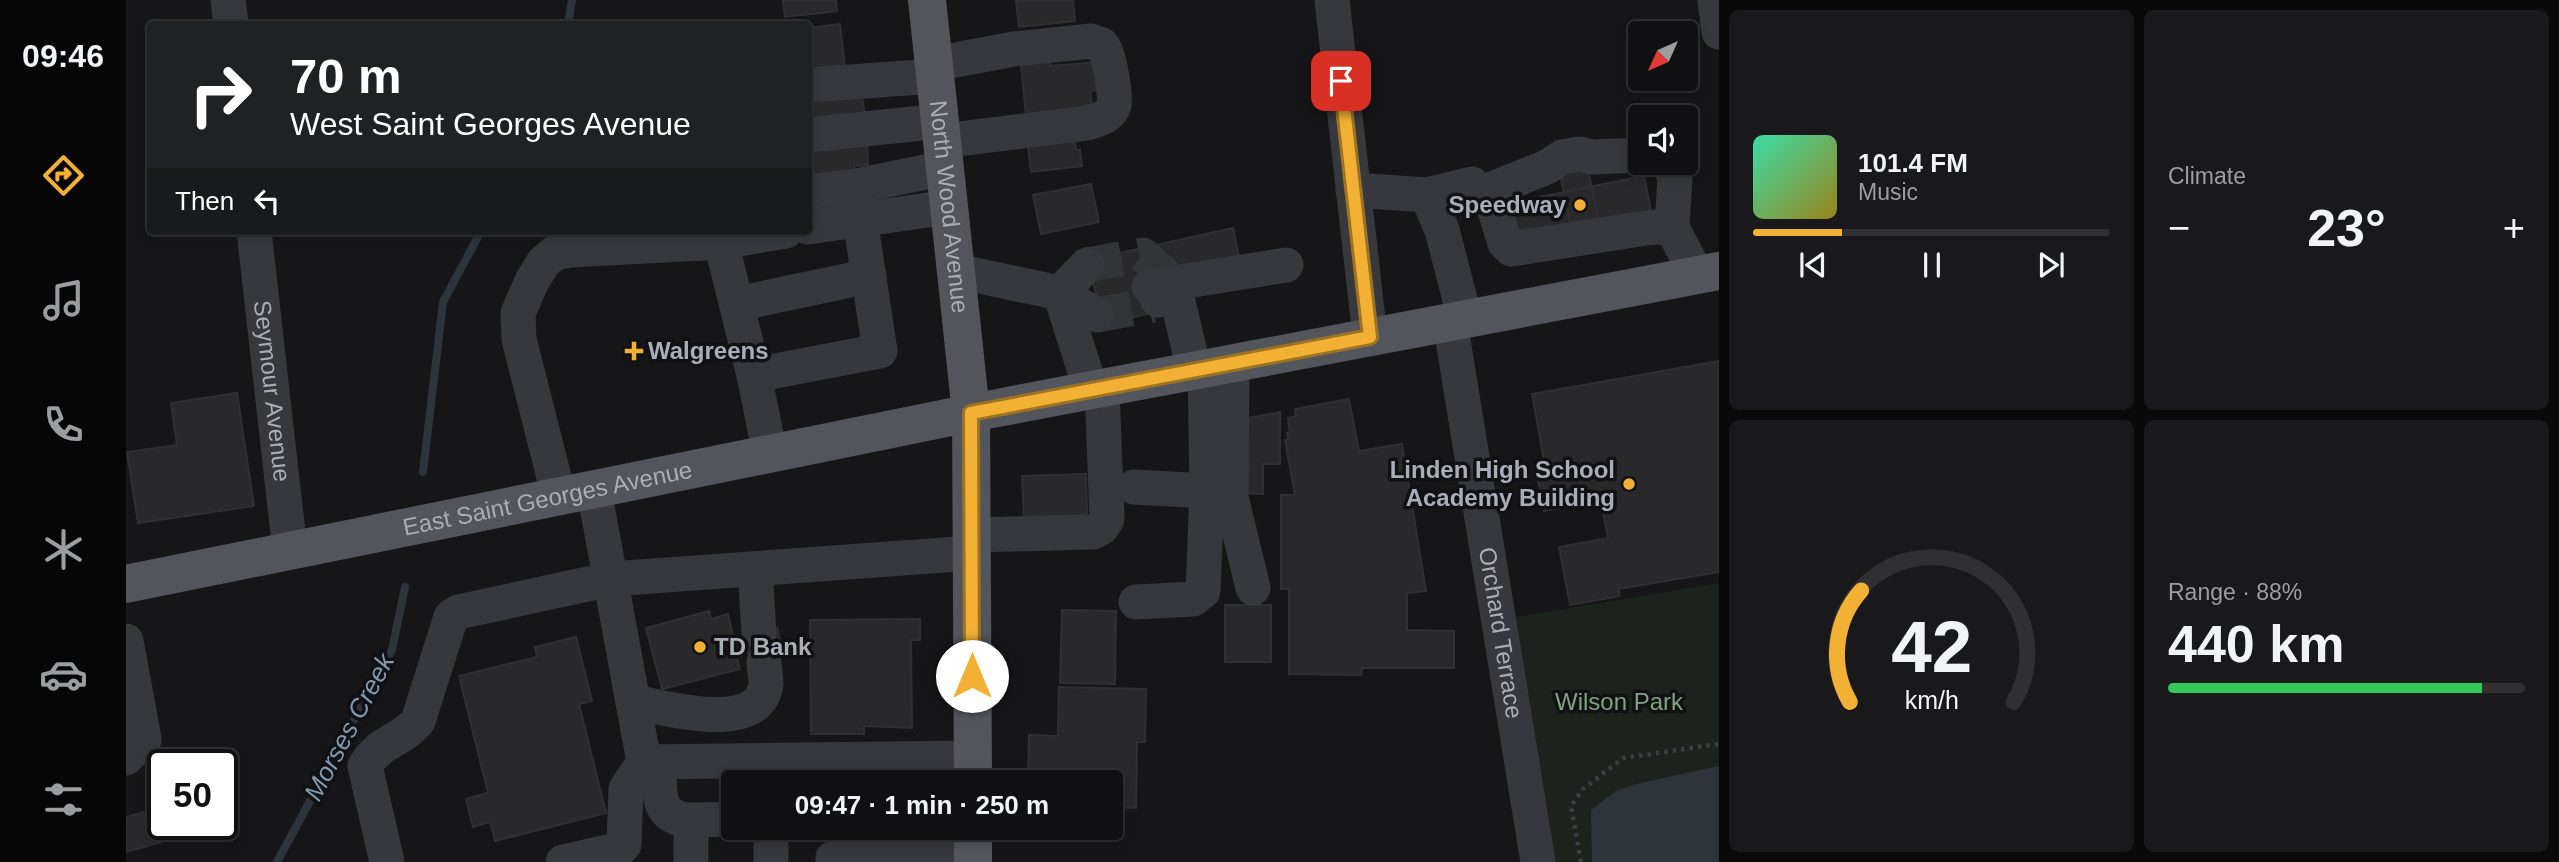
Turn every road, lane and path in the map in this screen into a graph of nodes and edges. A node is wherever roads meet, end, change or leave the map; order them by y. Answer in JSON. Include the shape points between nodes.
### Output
{"nodes":[{"id":1,"x":228,"y":0,"type":"edge"},
{"id":2,"x":927,"y":0,"type":"edge"},
{"id":3,"x":1332,"y":0,"type":"edge"},
{"id":4,"x":1715,"y":0,"type":"edge"},
{"id":5,"x":231,"y":21,"type":"edge"},
{"id":6,"x":1719,"y":32,"type":"edge"},
{"id":7,"x":934,"y":70,"type":"junction"},
{"id":8,"x":812,"y":85,"type":"edge"},
{"id":9,"x":812,"y":135,"type":"edge"},
{"id":10,"x":942,"y":144,"type":"junction"},
{"id":11,"x":1628,"y":156,"type":"edge"},
{"id":12,"x":1674,"y":175,"type":"edge"},
{"id":13,"x":1353,"y":190,"type":"junction"},
{"id":14,"x":812,"y":191,"type":"edge"},
{"id":15,"x":1482,"y":193,"type":"junction"},
{"id":16,"x":1427,"y":195,"type":"junction"},
{"id":17,"x":949,"y":207,"type":"junction"},
{"id":18,"x":860,"y":219,"type":"junction"},
{"id":19,"x":812,"y":226,"type":"edge"},
{"id":20,"x":1672,"y":228,"type":"junction"},
{"id":21,"x":254,"y":235,"type":"edge"},
{"id":22,"x":762,"y":235,"type":"edge"},
{"id":23,"x":721,"y":242,"type":"junction"},
{"id":24,"x":1286,"y":265,"type":"dead end"},
{"id":25,"x":956,"y":271,"type":"junction"},
{"id":26,"x":1708,"y":273,"type":"edge"},
{"id":27,"x":869,"y":276,"type":"junction"},
{"id":28,"x":1093,"y":292,"type":"tunnel mouth"},
{"id":29,"x":1060,"y":293,"type":"junction"},
{"id":30,"x":737,"y":304,"type":"junction"},
{"id":31,"x":1457,"y":320,"type":"junction"},
{"id":32,"x":1370,"y":337,"type":"junction"},
{"id":33,"x":1210,"y":367,"type":"junction"},
{"id":34,"x":754,"y":375,"type":"junction"},
{"id":35,"x":1096,"y":389,"type":"junction"},
{"id":36,"x":971,"y":413,"type":"junction"},
{"id":37,"x":770,"y":454,"type":"junction"},
{"id":38,"x":1134,"y":487,"type":"dead end"},
{"id":39,"x":1207,"y":491,"type":"junction"},
{"id":40,"x":577,"y":493,"type":"junction"},
{"id":41,"x":972,"y":544,"type":"junction"},
{"id":42,"x":290,"y":551,"type":"junction"},
{"id":43,"x":754,"y":569,"type":"junction"},
{"id":44,"x":611,"y":579,"type":"junction"},
{"id":45,"x":126,"y":584,"type":"edge"},
{"id":46,"x":1253,"y":589,"type":"dead end"},
{"id":47,"x":1136,"y":602,"type":"dead end"},
{"id":48,"x":126,"y":641,"type":"edge"},
{"id":49,"x":633,"y":702,"type":"junction"},
{"id":50,"x":1719,"y":744,"type":"edge"},
{"id":51,"x":126,"y":758,"type":"edge"},
{"id":52,"x":652,"y":762,"type":"junction"},
{"id":53,"x":801,"y":770,"type":"edge"},
{"id":54,"x":973,"y":770,"type":"edge"},
{"id":55,"x":721,"y":819,"type":"edge"},
{"id":56,"x":691,"y":820,"type":"junction"},
{"id":57,"x":771,"y":840,"type":"edge"},
{"id":58,"x":973,"y":849,"type":"edge"},
{"id":59,"x":387,"y":862,"type":"edge"},
{"id":60,"x":563,"y":862,"type":"edge"},
{"id":61,"x":691,"y":862,"type":"edge"},
{"id":62,"x":771,"y":862,"type":"edge"},
{"id":63,"x":833,"y":862,"type":"edge"},
{"id":64,"x":1538,"y":862,"type":"edge"},
{"id":65,"x":1581,"y":862,"type":"edge"}],
"edges":[{"from":1,"to":5,"type":"street"},
{"from":2,"to":7,"type":"main road","name":"North Wood Avenue"},
{"from":3,"to":13,"type":"street"},
{"from":4,"to":6,"type":"street"},
{"from":7,"to":8,"type":"street"},
{"from":7,"to":10,"type":"main road","name":"North Wood Avenue"},
{"from":7,"to":10,"type":"street","via":[[1014,49],[1091,41],[1102,45],[1109,56],[1114,105],[1099,120]]},
{"from":9,"to":10,"type":"street"},
{"from":10,"to":14,"type":"street","via":[[862,185]]},
{"from":10,"to":17,"type":"main road","name":"North Wood Avenue"},
{"from":11,"to":15,"type":"street","via":[[1562,157]]},
{"from":12,"to":20,"type":"street"},
{"from":13,"to":16,"type":"street"},
{"from":13,"to":32,"type":"street"},
{"from":15,"to":16,"type":"street","via":[[1472,184]]},
{"from":15,"to":20,"type":"street","via":[[1493,204],[1511,249]]},
{"from":16,"to":31,"type":"street","name":"Orchard Terrace","via":[[1442,230]]},
{"from":17,"to":18,"type":"street"},
{"from":17,"to":25,"type":"main road","name":"North Wood Avenue"},
{"from":18,"to":19,"type":"street"},
{"from":18,"to":27,"type":"street"},
{"from":20,"to":26,"type":"street"},
{"from":21,"to":42,"type":"street","name":"Seymour Avenue"},
{"from":22,"to":23,"type":"street"},
{"from":23,"to":30,"type":"street"},
{"from":23,"to":40,"type":"street","via":[[570,250],[554,253],[542,263],[518,313],[519,339]]},
{"from":24,"to":33,"type":"street","via":[[1161,289]]},
{"from":25,"to":29,"type":"street"},
{"from":25,"to":36,"type":"main road","name":"North Wood Avenue"},
{"from":26,"to":31,"type":"main road","name":"East Saint Georges Avenue"},
{"from":27,"to":30,"type":"street"},
{"from":27,"to":34,"type":"street","via":[[880,351]]},
{"from":28,"to":29,"type":"street"},
{"from":29,"to":35,"type":"street"},
{"from":30,"to":34,"type":"street"},
{"from":31,"to":32,"type":"main road","name":"East Saint Georges Avenue"},
{"from":31,"to":64,"type":"street","name":"Orchard Terrace"},
{"from":32,"to":33,"type":"main road","name":"East Saint Georges Avenue"},
{"from":33,"to":35,"type":"main road","name":"East Saint Georges Avenue"},
{"from":33,"to":39,"type":"street"},
{"from":33,"to":46,"type":"street","via":[[1230,497]]},
{"from":34,"to":37,"type":"street"},
{"from":35,"to":36,"type":"main road","name":"East Saint Georges Avenue"},
{"from":35,"to":41,"type":"street","via":[[1107,519],[1101,528],[1093,533]]},
{"from":36,"to":37,"type":"main road","name":"East Saint Georges Avenue"},
{"from":36,"to":41,"type":"main road","name":"North Wood Avenue"},
{"from":37,"to":40,"type":"main road","name":"East Saint Georges Avenue"},
{"from":38,"to":39,"type":"street"},
{"from":39,"to":47,"type":"street","via":[[1203,590],[1193,599]]},
{"from":40,"to":42,"type":"main road","name":"East Saint Georges Avenue"},
{"from":40,"to":44,"type":"street"},
{"from":41,"to":43,"type":"street"},
{"from":41,"to":54,"type":"main road","name":"North Wood Avenue"},
{"from":42,"to":45,"type":"main road","name":"East Saint Georges Avenue"},
{"from":43,"to":44,"type":"street"},
{"from":43,"to":49,"type":"street","via":[[766,683],[755,705],[717,716]]},
{"from":44,"to":49,"type":"street"},
{"from":44,"to":59,"type":"street","via":[[451,617],[418,721],[375,750],[365,765]]},
{"from":48,"to":51,"type":"street","via":[[145,739]]},
{"from":49,"to":52,"type":"street"},
{"from":50,"to":65,"type":"path","via":[[1623,758],[1606,769],[1572,806]]},
{"from":52,"to":53,"type":"street"},
{"from":52,"to":56,"type":"street","via":[[664,810]]},
{"from":52,"to":60,"type":"street","via":[[626,789],[620,849]]},
{"from":55,"to":56,"type":"street"},
{"from":56,"to":61,"type":"street"},
{"from":57,"to":62,"type":"street"},
{"from":58,"to":63,"type":"street","via":[[833,858]]}]}
